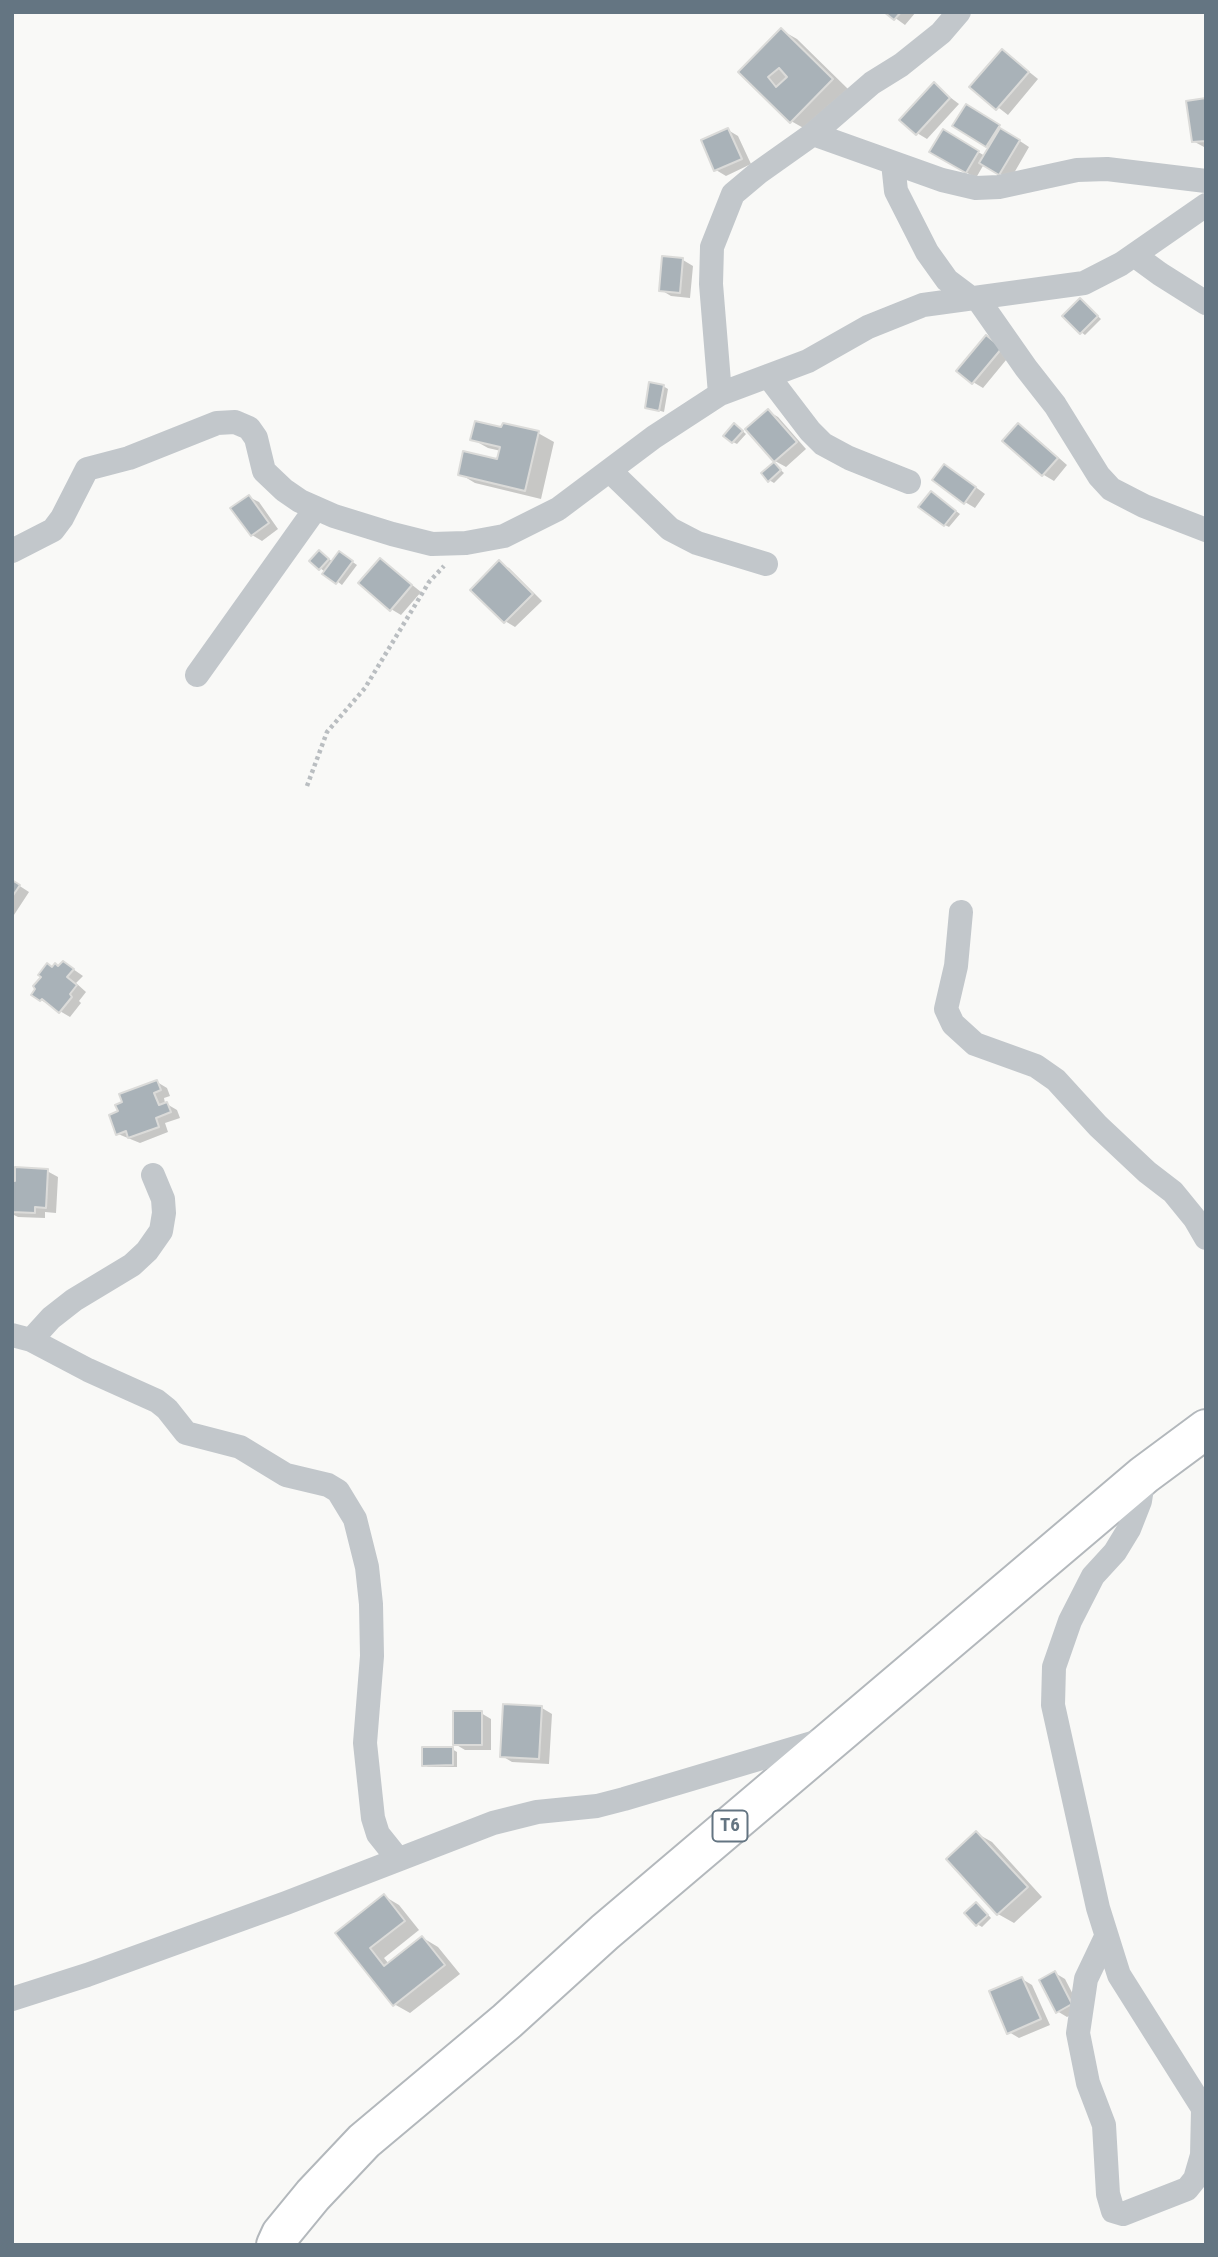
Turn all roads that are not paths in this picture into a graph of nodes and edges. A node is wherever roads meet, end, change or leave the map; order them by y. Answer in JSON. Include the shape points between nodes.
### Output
{"nodes":[{"id":1,"x":960,"y":12,"type":"edge"},
{"id":2,"x":813,"y":134,"type":"junction"},
{"id":3,"x":893,"y":163,"type":"junction"},
{"id":4,"x":1206,"y":181,"type":"edge"},
{"id":5,"x":1206,"y":205,"type":"edge"},
{"id":6,"x":1134,"y":254,"type":"junction"},
{"id":7,"x":974,"y":298,"type":"junction"},
{"id":8,"x":1206,"y":303,"type":"edge"},
{"id":9,"x":768,"y":376,"type":"junction"},
{"id":10,"x":720,"y":394,"type":"junction"},
{"id":11,"x":610,"y":471,"type":"junction"},
{"id":12,"x":909,"y":482,"type":"dead end"},
{"id":13,"x":316,"y":508,"type":"junction"},
{"id":14,"x":1206,"y":530,"type":"edge"},
{"id":15,"x":12,"y":551,"type":"edge"},
{"id":16,"x":766,"y":564,"type":"dead end"},
{"id":17,"x":197,"y":676,"type":"dead end"},
{"id":18,"x":961,"y":912,"type":"dead end"},
{"id":19,"x":153,"y":1175,"type":"dead end"},
{"id":20,"x":1206,"y":1238,"type":"edge"},
{"id":21,"x":22,"y":1337,"type":"edge"},
{"id":22,"x":1206,"y":1430,"type":"edge"},
{"id":23,"x":1144,"y":1475,"type":"junction"},
{"id":24,"x":837,"y":1736,"type":"junction"},
{"id":25,"x":398,"y":1859,"type":"junction"},
{"id":26,"x":1106,"y":1937,"type":"junction"},
{"id":27,"x":12,"y":1999,"type":"edge"},
{"id":28,"x":1204,"y":2112,"type":"edge"},
{"id":29,"x":275,"y":2245,"type":"edge"}],
"edges":[{"from":1,"to":2,"type":"street","via":[[941,33]]},
{"from":2,"to":3,"type":"street"},
{"from":2,"to":10,"type":"street","via":[[733,194],[712,247]]},
{"from":3,"to":4,"type":"street","via":[[976,188],[1107,169]]},
{"from":3,"to":7,"type":"street","via":[[896,191],[928,252],[947,281]]},
{"from":5,"to":6,"type":"street"},
{"from":6,"to":7,"type":"street","via":[[1084,283]]},
{"from":6,"to":8,"type":"street"},
{"from":7,"to":9,"type":"street","via":[[923,305]]},
{"from":7,"to":14,"type":"street","via":[[1111,489]]},
{"from":9,"to":10,"type":"street"},
{"from":9,"to":12,"type":"street","via":[[823,444]]},
{"from":10,"to":11,"type":"street"},
{"from":11,"to":13,"type":"street","via":[[535,523],[504,536],[466,543],[432,544],[405,538]]},
{"from":11,"to":16,"type":"street","via":[[670,529],[697,543]]},
{"from":13,"to":15,"type":"street","via":[[284,490],[264,471],[249,428],[235,422],[217,423],[87,469],[53,530]]},
{"from":13,"to":17,"type":"street"},
{"from":18,"to":20,"type":"street","via":[[947,1009],[953,1024],[975,1044],[1036,1066],[1056,1080],[1098,1126],[1173,1192]]},
{"from":19,"to":21,"type":"street","via":[[164,1213],[161,1231],[147,1251]]},
{"from":21,"to":25,"type":"street","via":[[157,1401],[186,1433],[240,1447],[286,1475],[328,1485],[346,1502],[363,1547],[371,1604],[365,1743],[373,1818],[378,1834]]},
{"from":22,"to":23,"type":"highway","number":"T6"},
{"from":23,"to":24,"type":"highway","number":"T6"},
{"from":23,"to":26,"type":"street","via":[[1129,1529],[1093,1576],[1054,1667],[1053,1705]]},
{"from":24,"to":25,"type":"street","via":[[597,1806],[537,1812],[494,1823]]},
{"from":24,"to":29,"type":"highway","number":"T6","via":[[364,2141],[313,2195]]},
{"from":25,"to":27,"type":"street"},
{"from":26,"to":28,"type":"street","via":[[1119,1975]]},
{"from":26,"to":28,"type":"street","via":[[1086,1979],[1078,2033],[1088,2083],[1104,2125],[1108,2194],[1114,2211],[1124,2214],[1187,2189],[1202,2155]]}]}
